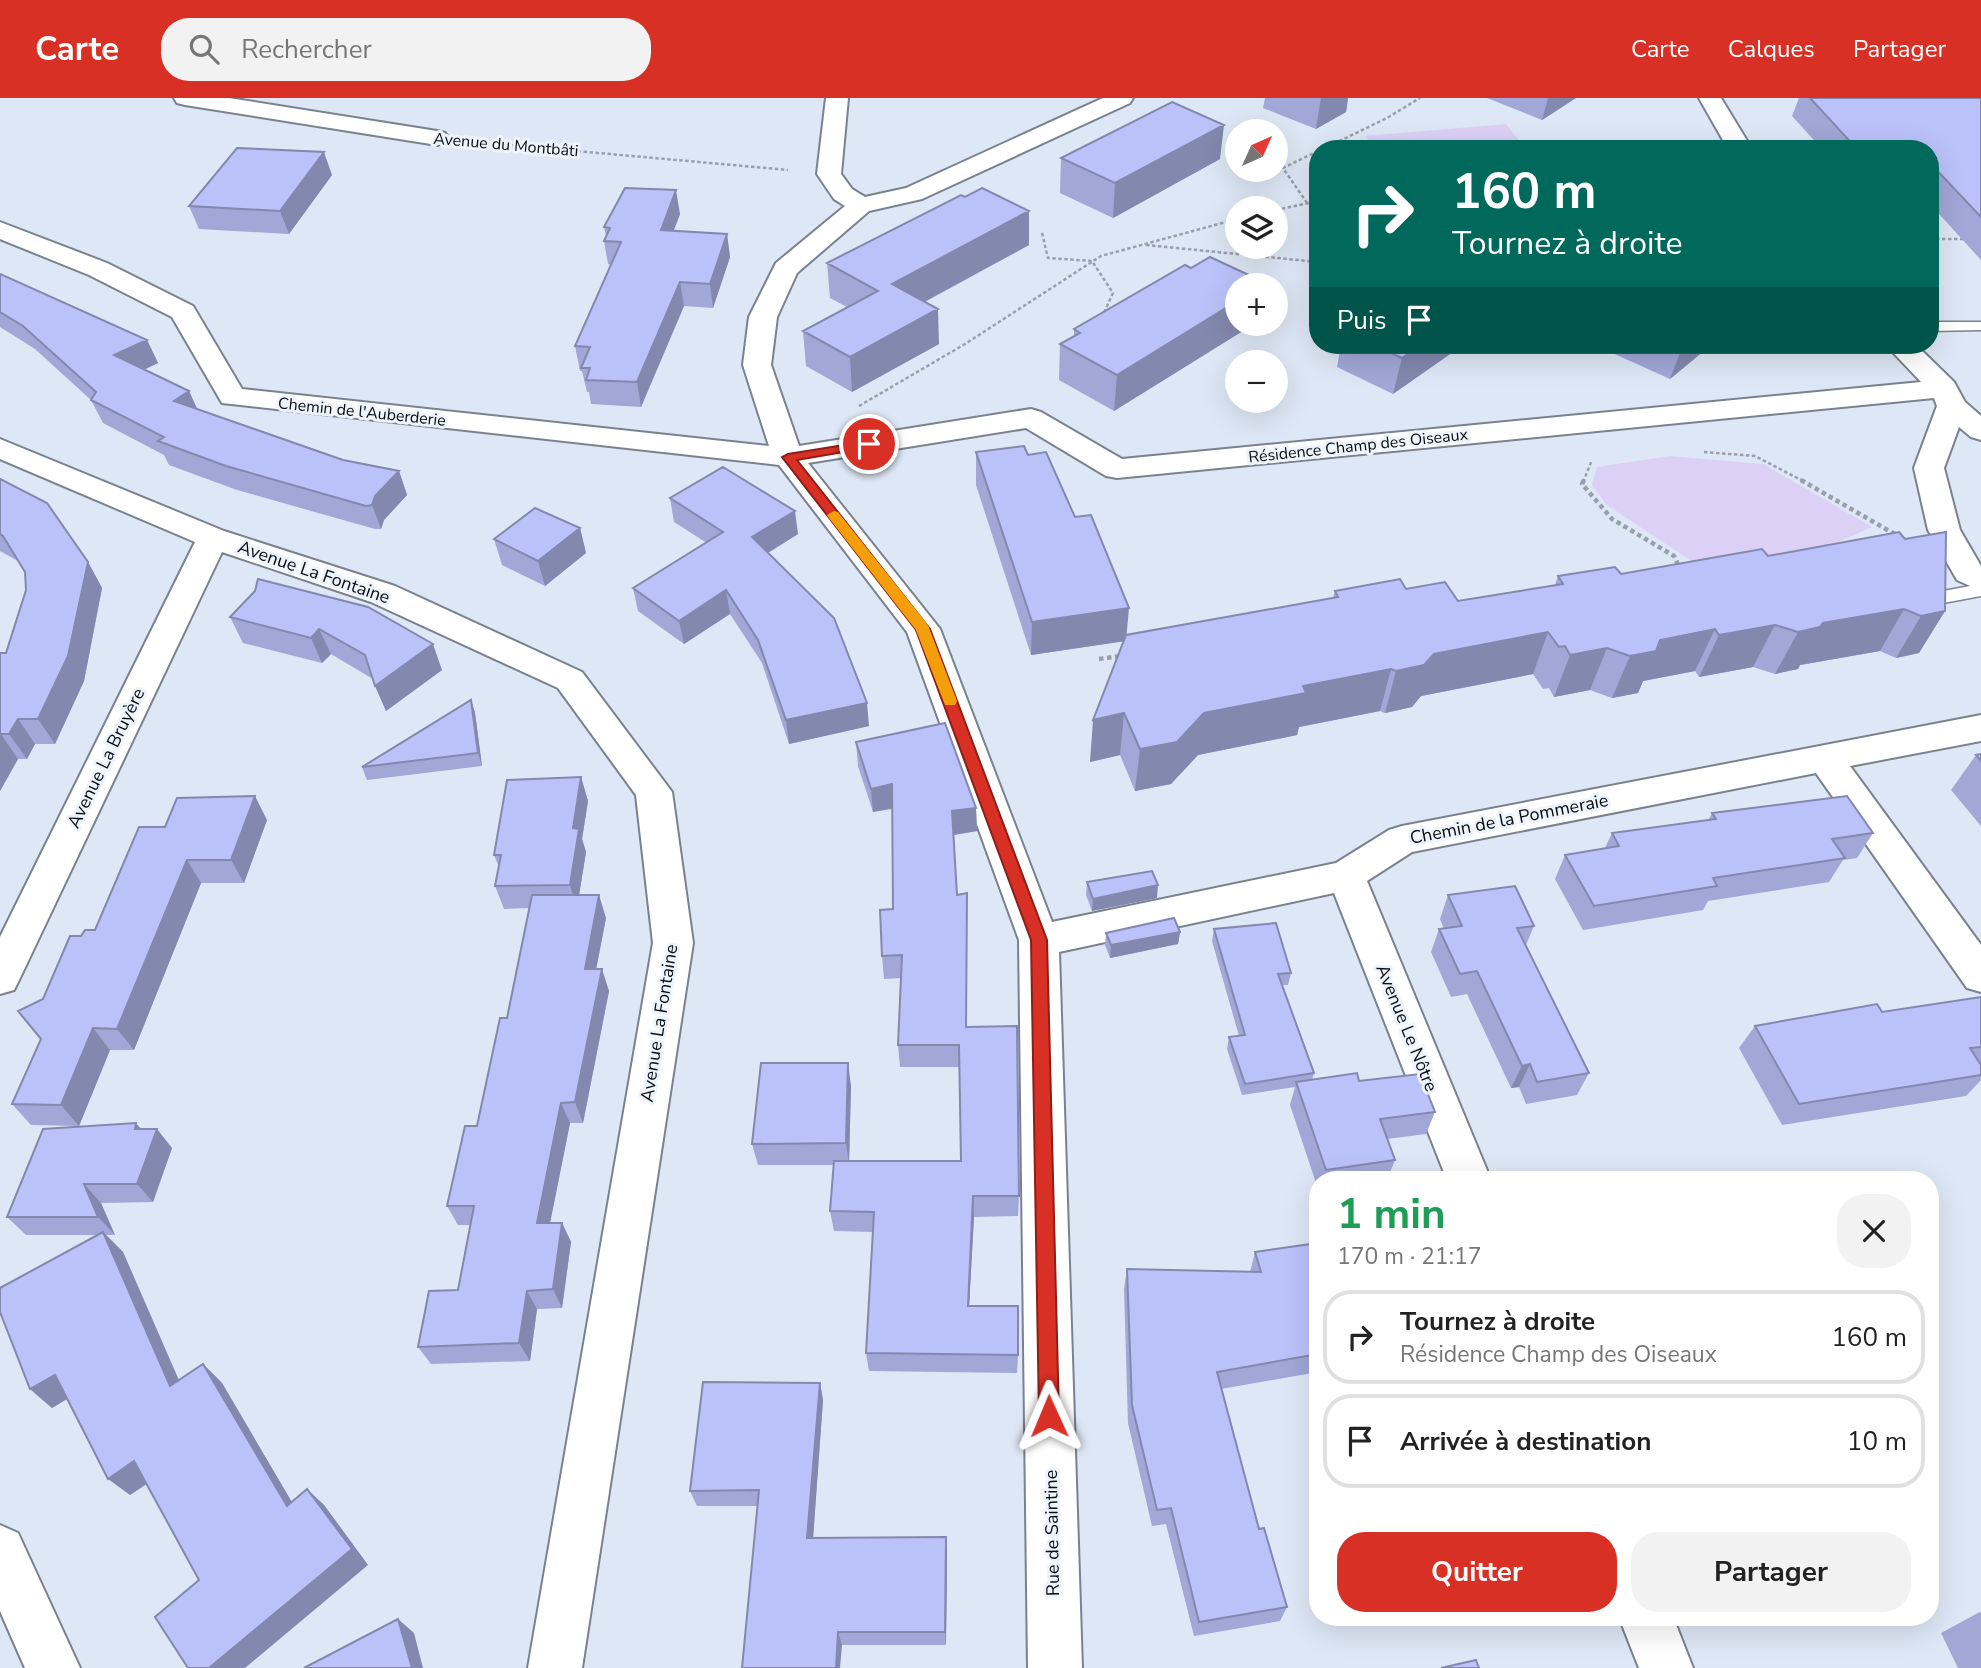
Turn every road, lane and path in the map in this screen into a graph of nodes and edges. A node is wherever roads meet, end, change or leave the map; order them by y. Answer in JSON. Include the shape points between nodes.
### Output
{"nodes":[{"id":1,"x":185,"y":98,"type":"edge"},
{"id":2,"x":837,"y":98,"type":"edge"},
{"id":3,"x":1122,"y":98,"type":"edge"},
{"id":4,"x":1420,"y":98,"type":"edge"},
{"id":5,"x":1710,"y":98,"type":"edge"},
{"id":6,"x":243,"y":102,"type":"edge"},
{"id":7,"x":437,"y":138,"type":"joint"},
{"id":8,"x":1342,"y":140,"type":"edge"},
{"id":9,"x":1735,"y":140,"type":"edge"},
{"id":10,"x":1309,"y":155,"type":"edge"},
{"id":11,"x":1288,"y":166,"type":"edge"},
{"id":12,"x":829,"y":174,"type":"junction"},
{"id":13,"x":1288,"y":175,"type":"edge"},
{"id":14,"x":1307,"y":203,"type":"joint"},
{"id":15,"x":861,"y":205,"type":"junction"},
{"id":16,"x":1288,"y":207,"type":"edge"},
{"id":17,"x":1225,"y":222,"type":"edge"},
{"id":18,"x":0,"y":230,"type":"edge"},
{"id":19,"x":1042,"y":233,"type":"dead end"},
{"id":20,"x":1939,"y":239,"type":"edge"},
{"id":21,"x":1968,"y":239,"type":"dead end"},
{"id":22,"x":1142,"y":244,"type":"junction"},
{"id":23,"x":1092,"y":261,"type":"junction"},
{"id":24,"x":1309,"y":261,"type":"edge"},
{"id":25,"x":1102,"y":319,"type":"edge"},
{"id":26,"x":1981,"y":326,"type":"edge"},
{"id":27,"x":1939,"y":327,"type":"edge"},
{"id":28,"x":1908,"y":354,"type":"edge"},
{"id":29,"x":1948,"y":397,"type":"junction"},
{"id":30,"x":1981,"y":431,"type":"edge"},
{"id":31,"x":783,"y":442,"type":"junction"},
{"id":32,"x":0,"y":448,"type":"edge"},
{"id":33,"x":1699,"y":452,"type":"dead end"},
{"id":34,"x":1605,"y":458,"type":"dead end"},
{"id":35,"x":213,"y":538,"type":"junction"},
{"id":36,"x":1951,"y":542,"type":"junction"},
{"id":37,"x":1679,"y":568,"type":"edge"},
{"id":38,"x":1981,"y":580,"type":"edge"},
{"id":39,"x":1981,"y":590,"type":"edge"},
{"id":40,"x":1938,"y":598,"type":"edge"},
{"id":41,"x":1127,"y":655,"type":"edge"},
{"id":42,"x":1100,"y":659,"type":"dead end"},
{"id":43,"x":1981,"y":728,"type":"edge"},
{"id":44,"x":1825,"y":759,"type":"junction"},
{"id":45,"x":1346,"y":876,"type":"junction"},
{"id":46,"x":1039,"y":940,"type":"junction"},
{"id":47,"x":1981,"y":976,"type":"edge"},
{"id":48,"x":0,"y":978,"type":"edge"},
{"id":49,"x":1465,"y":1171,"type":"edge"},
{"id":50,"x":0,"y":1550,"type":"edge"},
{"id":51,"x":1650,"y":1626,"type":"edge"},
{"id":52,"x":53,"y":1668,"type":"edge"},
{"id":53,"x":555,"y":1668,"type":"edge"},
{"id":54,"x":1055,"y":1668,"type":"edge"},
{"id":55,"x":1666,"y":1668,"type":"edge"}],
"edges":[{"from":1,"to":6,"type":"street","name":"Avenue du Montbâti"},
{"from":2,"to":12,"type":"street"},
{"from":3,"to":15,"type":"street","via":[[913,194]]},
{"from":4,"to":8,"type":"path"},
{"from":5,"to":9,"type":"street"},
{"from":6,"to":7,"type":"street","name":"Avenue du Montbâti"},
{"from":7,"to":12,"type":"path","name":"Avenue du Montbâti"},
{"from":10,"to":11,"type":"path"},
{"from":12,"to":15,"type":"street","via":[[843,194]]},
{"from":13,"to":14,"type":"path"},
{"from":14,"to":16,"type":"path"},
{"from":15,"to":31,"type":"street","name":"Rue de Saintine","via":[[785,269],[763,317],[757,365]]},
{"from":17,"to":22,"type":"path"},
{"from":18,"to":31,"type":"street","name":"Chemin de l'Auberderie","via":[[98,269],[183,312],[232,397]]},
{"from":19,"to":23,"type":"path","via":[[1048,258]]},
{"from":20,"to":21,"type":"path"},
{"from":22,"to":23,"type":"path"},
{"from":22,"to":24,"type":"path"},
{"from":23,"to":25,"type":"path","via":[[1113,293]]},
{"from":23,"to":31,"type":"path","via":[[965,344],[852,410]]},
{"from":26,"to":27,"type":"lane"},
{"from":28,"to":29,"type":"street"},
{"from":29,"to":30,"type":"street"},
{"from":29,"to":31,"type":"street","name":"Résidence Champ des Oiseaux","via":[[1117,469],[1031,418]]},
{"from":29,"to":36,"type":"street","via":[[1929,468]]},
{"from":31,"to":46,"type":"street","name":"Rue de Saintine","via":[[923,629]]},
{"from":32,"to":35,"type":"street","name":"Avenue La Fontaine"},
{"from":33,"to":36,"type":"path","via":[[1755,456],[1903,538]]},
{"from":34,"to":37,"type":"path","via":[[1592,460],[1582,484],[1612,519],[1674,556]]},
{"from":35,"to":48,"type":"street","name":"Avenue La Bruyère"},
{"from":35,"to":53,"type":"street","name":"Avenue La Fontaine","via":[[383,594],[570,680],[654,792],[673,943]]},
{"from":36,"to":38,"type":"street","via":[[1968,573]]},
{"from":39,"to":40,"type":"lane"},
{"from":41,"to":42,"type":"path"},
{"from":43,"to":44,"type":"street","name":"Chemin de la Pommeraie"},
{"from":44,"to":45,"type":"street","name":"Chemin de la Pommeraie","via":[[1402,840]]},
{"from":44,"to":47,"type":"street"},
{"from":45,"to":46,"type":"street","name":"Chemin de la Pommeraie"},
{"from":45,"to":49,"type":"street","name":"Avenue Le Nôtre"},
{"from":46,"to":54,"type":"street","name":"Rue de Saintine"},
{"from":50,"to":52,"type":"street"},
{"from":51,"to":55,"type":"street"}]}
